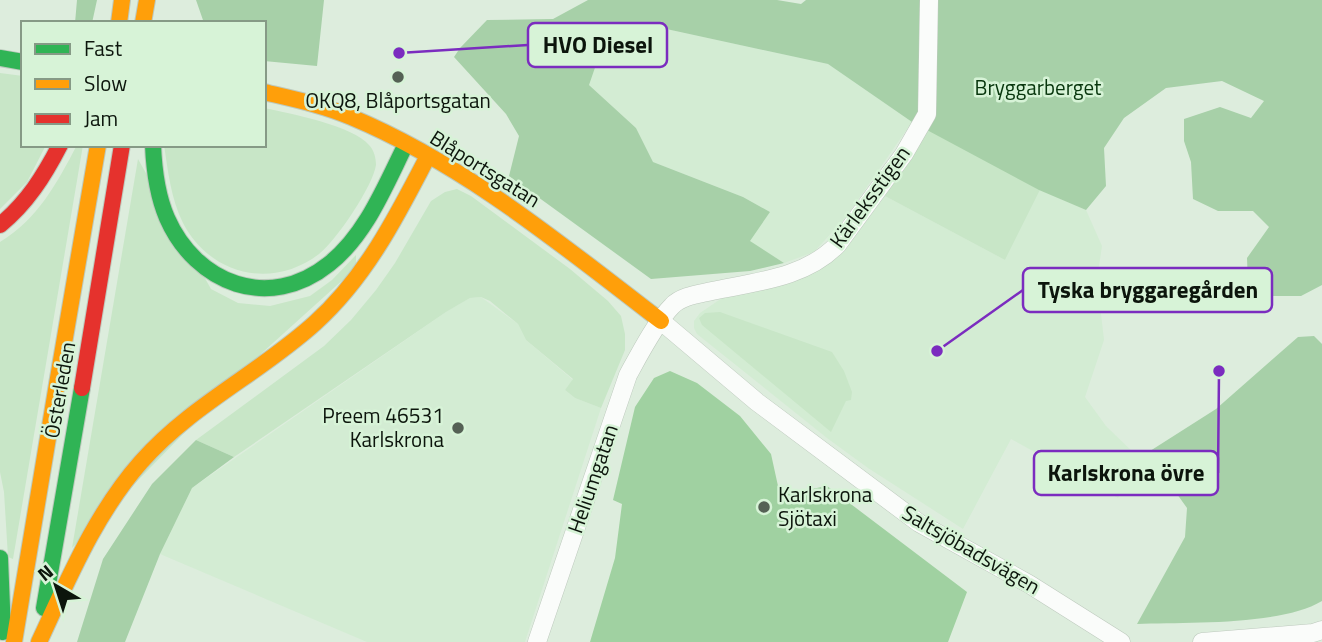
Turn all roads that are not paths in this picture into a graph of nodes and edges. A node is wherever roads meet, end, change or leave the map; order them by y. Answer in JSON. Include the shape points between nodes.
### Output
{"nodes":[{"id":1,"x":929,"y":0,"type":"edge"},
{"id":2,"x":0,"y":58,"type":"edge"},
{"id":3,"x":21,"y":62,"type":"edge"},
{"id":4,"x":266,"y":93,"type":"edge"},
{"id":5,"x":406,"y":144,"type":"junction"},
{"id":6,"x":59,"y":147,"type":"edge"},
{"id":7,"x":97,"y":147,"type":"edge"},
{"id":8,"x":122,"y":147,"type":"edge"},
{"id":9,"x":153,"y":147,"type":"edge"},
{"id":10,"x":428,"y":156,"type":"junction"},
{"id":11,"x":0,"y":225,"type":"edge"},
{"id":12,"x":661,"y":321,"type":"junction"},
{"id":13,"x":0,"y":558,"type":"edge"},
{"id":14,"x":1322,"y":630,"type":"edge"},
{"id":15,"x":3,"y":642,"type":"edge"},
{"id":16,"x":14,"y":642,"type":"edge"},
{"id":17,"x":39,"y":642,"type":"edge"},
{"id":18,"x":537,"y":642,"type":"edge"},
{"id":19,"x":1121,"y":642,"type":"edge"},
{"id":20,"x":1202,"y":642,"type":"edge"}],
"edges":[{"from":1,"to":12,"type":"street","name":"Kärleksstigen","via":[[927,114],[904,154],[838,244],[826,257],[798,271],[688,297],[673,304]]},
{"from":2,"to":3,"type":"main road"},
{"from":4,"to":5,"type":"main road","name":"Blåportsgatan","via":[[350,117]]},
{"from":5,"to":9,"type":"main road","via":[[346,247],[311,277],[269,290],[228,283],[210,273],[181,244],[156,184]]},
{"from":5,"to":10,"type":"main road","name":"Blåportsgatan"},
{"from":6,"to":11,"type":"main road","via":[[33,190]]},
{"from":7,"to":16,"type":"main road","name":"Österleden"},
{"from":8,"to":17,"type":"main road","name":"Österleden"},
{"from":10,"to":12,"type":"main road","name":"Blåportsgatan","via":[[496,197]]},
{"from":10,"to":17,"type":"main road","via":[[381,242],[341,297],[295,340],[166,435],[122,484],[88,539]]},
{"from":12,"to":18,"type":"street","name":"Heliumgatan","via":[[628,375]]},
{"from":12,"to":19,"type":"street","name":"Saltsjöbadsvägen","via":[[757,402],[919,523]]},
{"from":13,"to":15,"type":"main road"},
{"from":14,"to":20,"type":"street"}]}
